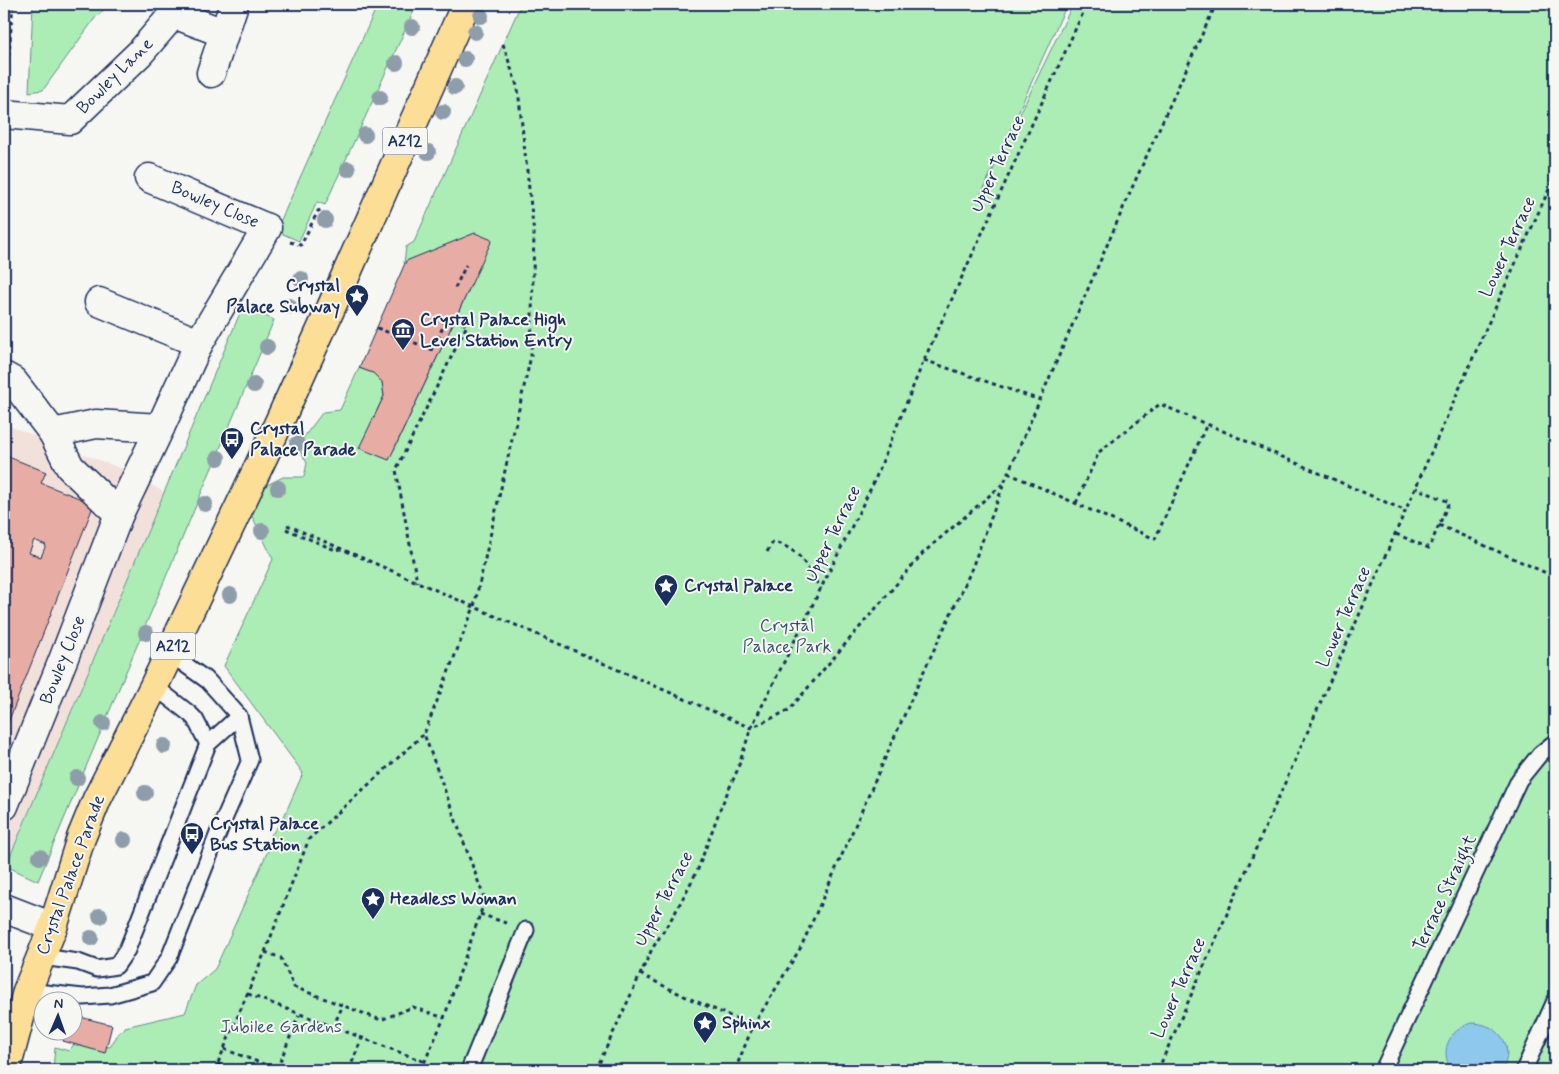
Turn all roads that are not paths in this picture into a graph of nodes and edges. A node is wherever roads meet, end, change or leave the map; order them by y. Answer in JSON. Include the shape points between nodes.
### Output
{"nodes":[{"id":1,"x":234,"y":4,"type":"edge"},
{"id":2,"x":466,"y":4,"type":"edge"},
{"id":3,"x":178,"y":9,"type":"edge"},
{"id":4,"x":223,"y":34,"type":"junction"},
{"id":5,"x":211,"y":74,"type":"dead end"},
{"id":6,"x":4,"y":114,"type":"edge"},
{"id":7,"x":149,"y":178,"type":"dead end"},
{"id":8,"x":99,"y":302,"type":"dead end"},
{"id":9,"x":199,"y":343,"type":"junction"},
{"id":10,"x":4,"y":376,"type":"edge"},
{"id":11,"x":160,"y":428,"type":"junction"},
{"id":12,"x":54,"y":433,"type":"junction"},
{"id":13,"x":119,"y":514,"type":"junction"},
{"id":14,"x":170,"y":653,"type":"junction"},
{"id":15,"x":154,"y":686,"type":"junction"},
{"id":16,"x":239,"y":716,"type":"junction"},
{"id":17,"x":1555,"y":742,"type":"edge"},
{"id":18,"x":208,"y":744,"type":"junction"},
{"id":19,"x":4,"y":806,"type":"edge"},
{"id":20,"x":6,"y":909,"type":"edge"},
{"id":21,"x":53,"y":927,"type":"junction"},
{"id":22,"x":526,"y":930,"type":"road end"},
{"id":23,"x":42,"y":958,"type":"junction"},
{"id":24,"x":27,"y":991,"type":"junction"},
{"id":25,"x":1555,"y":1001,"type":"edge"},
{"id":26,"x":6,"y":1070,"type":"edge"},
{"id":27,"x":469,"y":1070,"type":"edge"},
{"id":28,"x":1383,"y":1070,"type":"edge"},
{"id":29,"x":1524,"y":1070,"type":"edge"}],
"edges":[{"from":1,"to":4,"type":"street"},
{"from":2,"to":14,"type":"main road","name":"Crystal Palace Parade","number":"A212","via":[[270,444]]},
{"from":3,"to":4,"type":"street"},
{"from":3,"to":6,"type":"street","name":"Bowley Lane","via":[[140,53],[70,120]]},
{"from":4,"to":5,"type":"street"},
{"from":7,"to":9,"type":"street","name":"Bowley Close","via":[[267,228]]},
{"from":8,"to":9,"type":"street"},
{"from":9,"to":11,"type":"street","name":"Bowley Close"},
{"from":10,"to":12,"type":"street","via":[[12,381]]},
{"from":11,"to":12,"type":"street","via":[[96,424]]},
{"from":11,"to":13,"type":"street","name":"Bowley Close"},
{"from":12,"to":13,"type":"street","via":[[70,467]]},
{"from":13,"to":19,"type":"street","name":"Bowley Close"},
{"from":14,"to":15,"type":"main road","name":"Crystal Palace Parade","number":"A212"},
{"from":14,"to":16,"type":"lane","via":[[208,681]]},
{"from":15,"to":18,"type":"lane","via":[[195,719]]},
{"from":15,"to":21,"type":"main road","name":"Crystal Palace Parade","number":"A212","via":[[97,799]]},
{"from":16,"to":18,"type":"lane"},
{"from":16,"to":24,"type":"lane","via":[[250,760],[168,958],[152,983],[110,995],[83,997]]},
{"from":17,"to":28,"type":"lane","name":"Terrace Straight","via":[[1540,754],[1519,780]]},
{"from":18,"to":23,"type":"lane","via":[[127,950],[116,966],[97,969],[78,962]]},
{"from":20,"to":21,"type":"street"},
{"from":21,"to":23,"type":"main road","name":"Crystal Palace Parade","number":"A212"},
{"from":22,"to":27,"type":"lane"},
{"from":23,"to":24,"type":"main road","name":"Crystal Palace Parade","number":"A212"},
{"from":24,"to":26,"type":"main road","name":"Crystal Palace Parade","number":"A212"},
{"from":25,"to":29,"type":"lane"}]}
